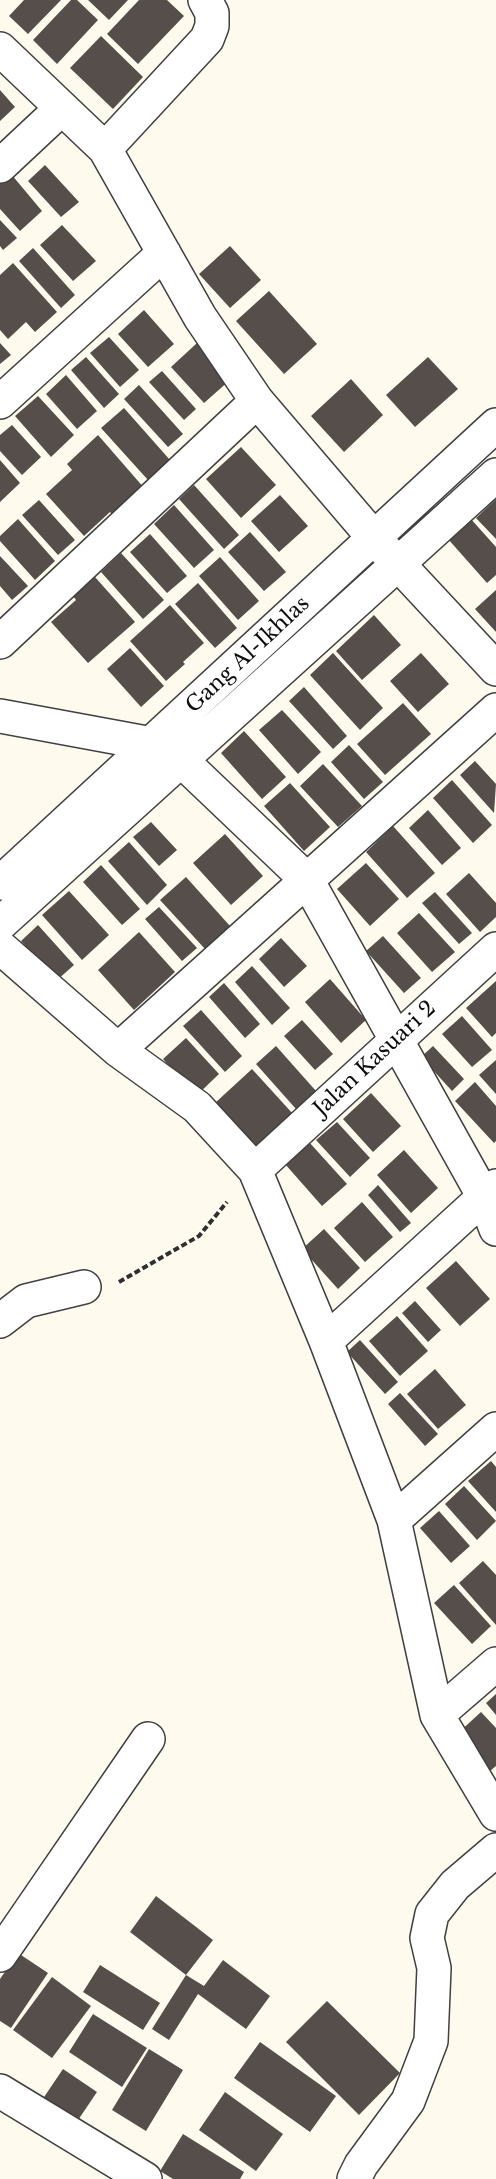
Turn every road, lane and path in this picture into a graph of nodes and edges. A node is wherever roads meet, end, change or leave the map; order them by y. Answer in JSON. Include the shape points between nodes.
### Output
{"nodes":[{"id":1,"x":205,"y":0,"type":"edge"},
{"id":2,"x":0,"y":49,"type":"edge"},
{"id":3,"x":62,"y":108,"type":"junction"},
{"id":4,"x":105,"y":149,"type":"junction"},
{"id":5,"x":0,"y":166,"type":"edge"},
{"id":6,"x":164,"y":253,"type":"junction"},
{"id":7,"x":257,"y":401,"type":"junction"},
{"id":8,"x":0,"y":402,"type":"edge"},
{"id":9,"x":496,"y":426,"type":"edge"},
{"id":10,"x":496,"y":475,"type":"edge"},
{"id":11,"x":374,"y":538,"type":"junction"},
{"id":12,"x":398,"y":564,"type":"junction"},
{"id":13,"x":0,"y":642,"type":"edge"},
{"id":14,"x":496,"y":669,"type":"edge"},
{"id":15,"x":496,"y":710,"type":"edge"},
{"id":16,"x":0,"y":716,"type":"edge"},
{"id":17,"x":152,"y":744,"type":"junction"},
{"id":18,"x":181,"y":760,"type":"junction"},
{"id":19,"x":307,"y":880,"type":"junction"},
{"id":20,"x":0,"y":883,"type":"edge"},
{"id":21,"x":0,"y":924,"type":"edge"},
{"id":22,"x":0,"y":948,"type":"edge"},
{"id":23,"x":496,"y":949,"type":"edge"},
{"id":24,"x":397,"y":1040,"type":"junction"},
{"id":25,"x":118,"y":1050,"type":"junction"},
{"id":26,"x":255,"y":1170,"type":"junction"},
{"id":27,"x":490,"y":1192,"type":"edge"},
{"id":28,"x":496,"y":1230,"type":"edge"},
{"id":29,"x":84,"y":1287,"type":"joint"},
{"id":30,"x":0,"y":1322,"type":"edge"},
{"id":31,"x":326,"y":1341,"type":"junction"},
{"id":32,"x":496,"y":1429,"type":"edge"},
{"id":33,"x":394,"y":1521,"type":"junction"},
{"id":34,"x":496,"y":1664,"type":"edge"},
{"id":35,"x":437,"y":1715,"type":"junction"},
{"id":36,"x":148,"y":1739,"type":"dead end"},
{"id":37,"x":496,"y":1814,"type":"edge"},
{"id":38,"x":496,"y":1850,"type":"edge"},
{"id":39,"x":0,"y":1955,"type":"edge"},
{"id":40,"x":0,"y":2091,"type":"edge"},
{"id":41,"x":145,"y":2179,"type":"edge"},
{"id":42,"x":354,"y":2179,"type":"edge"}],
"edges":[{"from":1,"to":4,"type":"street","via":[[212,13],[207,39]]},
{"from":2,"to":3,"type":"street"},
{"from":3,"to":4,"type":"street"},
{"from":3,"to":5,"type":"street"},
{"from":4,"to":6,"type":"street"},
{"from":6,"to":7,"type":"street","via":[[200,317]]},
{"from":6,"to":8,"type":"street"},
{"from":7,"to":11,"type":"street"},
{"from":7,"to":13,"type":"street"},
{"from":9,"to":11,"type":"street","name":"Gang Al-Ikhlas"},
{"from":10,"to":12,"type":"street","name":"Gang Al-Ikhlas"},
{"from":11,"to":12,"type":"street"},
{"from":11,"to":17,"type":"street","name":"Gang Al-Ikhlas"},
{"from":12,"to":14,"type":"street"},
{"from":12,"to":18,"type":"street","name":"Gang Al-Ikhlas"},
{"from":15,"to":19,"type":"street"},
{"from":16,"to":17,"type":"street"},
{"from":17,"to":18,"type":"street"},
{"from":17,"to":20,"type":"street","name":"Gang Al-Ikhlas"},
{"from":18,"to":19,"type":"street"},
{"from":18,"to":21,"type":"street","name":"Gang Al-Ikhlas"},
{"from":19,"to":24,"type":"street"},
{"from":19,"to":25,"type":"street"},
{"from":22,"to":25,"type":"street"},
{"from":23,"to":24,"type":"street","name":"Jalan Kasuari 2"},
{"from":24,"to":26,"type":"street","name":"Jalan Kasuari 2"},
{"from":24,"to":27,"type":"street"},
{"from":25,"to":26,"type":"street","via":[[197,1107]]},
{"from":26,"to":29,"type":"path","via":[[199,1236],[107,1289]]},
{"from":26,"to":31,"type":"street"},
{"from":27,"to":28,"type":"street"},
{"from":27,"to":31,"type":"street"},
{"from":29,"to":30,"type":"street","via":[[26,1300]]},
{"from":31,"to":33,"type":"street"},
{"from":32,"to":33,"type":"street"},
{"from":33,"to":35,"type":"street"},
{"from":34,"to":35,"type":"street"},
{"from":35,"to":37,"type":"street"},
{"from":36,"to":39,"type":"street"},
{"from":38,"to":42,"type":"street","via":[[455,1885],[432,1914],[427,1938],[434,1968],[431,2041],[408,2101]]},
{"from":40,"to":41,"type":"street"}]}
